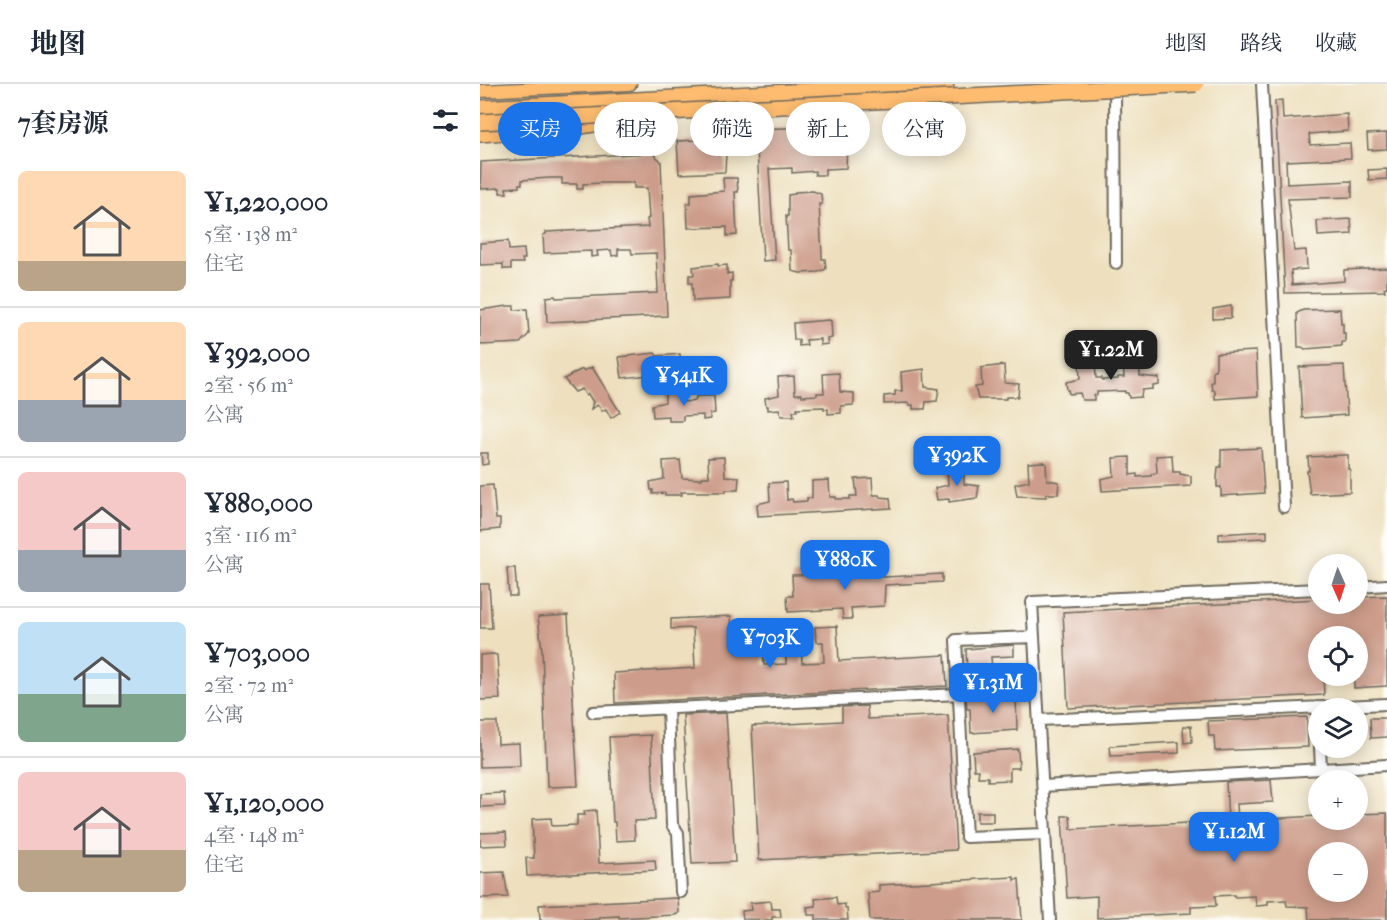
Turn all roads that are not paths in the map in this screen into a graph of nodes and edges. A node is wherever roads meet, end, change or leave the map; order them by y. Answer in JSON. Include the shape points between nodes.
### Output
{"nodes":[{"id":1,"x":630,"y":84,"type":"edge"},
{"id":2,"x":827,"y":84,"type":"edge"},
{"id":3,"x":946,"y":84,"type":"edge"},
{"id":4,"x":1115,"y":84,"type":"edge"},
{"id":5,"x":1196,"y":84,"type":"edge"},
{"id":6,"x":1262,"y":84,"type":"edge"},
{"id":7,"x":870,"y":88,"type":"junction"},
{"id":8,"x":480,"y":91,"type":"edge"},
{"id":9,"x":480,"y":108,"type":"edge"},
{"id":10,"x":678,"y":112,"type":"edge"},
{"id":11,"x":594,"y":116,"type":"edge"},
{"id":12,"x":480,"y":122,"type":"edge"},
{"id":13,"x":594,"y":124,"type":"edge"},
{"id":14,"x":480,"y":134,"type":"edge"},
{"id":15,"x":1116,"y":263,"type":"dead end"},
{"id":16,"x":1284,"y":507,"type":"dead end"},
{"id":17,"x":1387,"y":585,"type":"edge"},
{"id":18,"x":1368,"y":586,"type":"edge"},
{"id":19,"x":1308,"y":589,"type":"edge"},
{"id":20,"x":1034,"y":637,"type":"junction"},
{"id":21,"x":958,"y":694,"type":"junction"},
{"id":22,"x":1387,"y":704,"type":"edge"},
{"id":23,"x":1368,"y":705,"type":"edge"},
{"id":24,"x":1308,"y":707,"type":"edge"},
{"id":25,"x":668,"y":708,"type":"junction"},
{"id":26,"x":593,"y":712,"type":"dead end"},
{"id":27,"x":1039,"y":720,"type":"junction"},
{"id":28,"x":1320,"y":758,"type":"edge"},
{"id":29,"x":1387,"y":765,"type":"edge"},
{"id":30,"x":1321,"y":769,"type":"junction"},
{"id":31,"x":1043,"y":786,"type":"junction"},
{"id":32,"x":1045,"y":834,"type":"junction"},
{"id":33,"x":681,"y":891,"type":"dead end"},
{"id":34,"x":1050,"y":920,"type":"edge"}],
"edges":[{"from":1,"to":8,"type":"main road"},
{"from":2,"to":7,"type":"highway"},
{"from":3,"to":7,"type":"highway"},
{"from":4,"to":15,"type":"street"},
{"from":5,"to":10,"type":"highway","bridge":true},
{"from":6,"to":16,"type":"street"},
{"from":7,"to":9,"type":"highway"},
{"from":11,"to":12,"type":"highway","bridge":true},
{"from":13,"to":14,"type":"highway","bridge":true},
{"from":17,"to":18,"type":"street"},
{"from":19,"to":20,"type":"street","via":[[1032,602]]},
{"from":20,"to":21,"type":"street","via":[[956,640]]},
{"from":20,"to":27,"type":"street"},
{"from":21,"to":25,"type":"street"},
{"from":21,"to":32,"type":"street","via":[[966,837]]},
{"from":22,"to":23,"type":"street"},
{"from":24,"to":27,"type":"street"},
{"from":25,"to":26,"type":"street"},
{"from":25,"to":33,"type":"street","via":[[672,825],[678,832]]},
{"from":27,"to":31,"type":"street"},
{"from":28,"to":30,"type":"street"},
{"from":29,"to":30,"type":"street"},
{"from":30,"to":31,"type":"street"},
{"from":31,"to":32,"type":"street"},
{"from":32,"to":34,"type":"street"}]}
